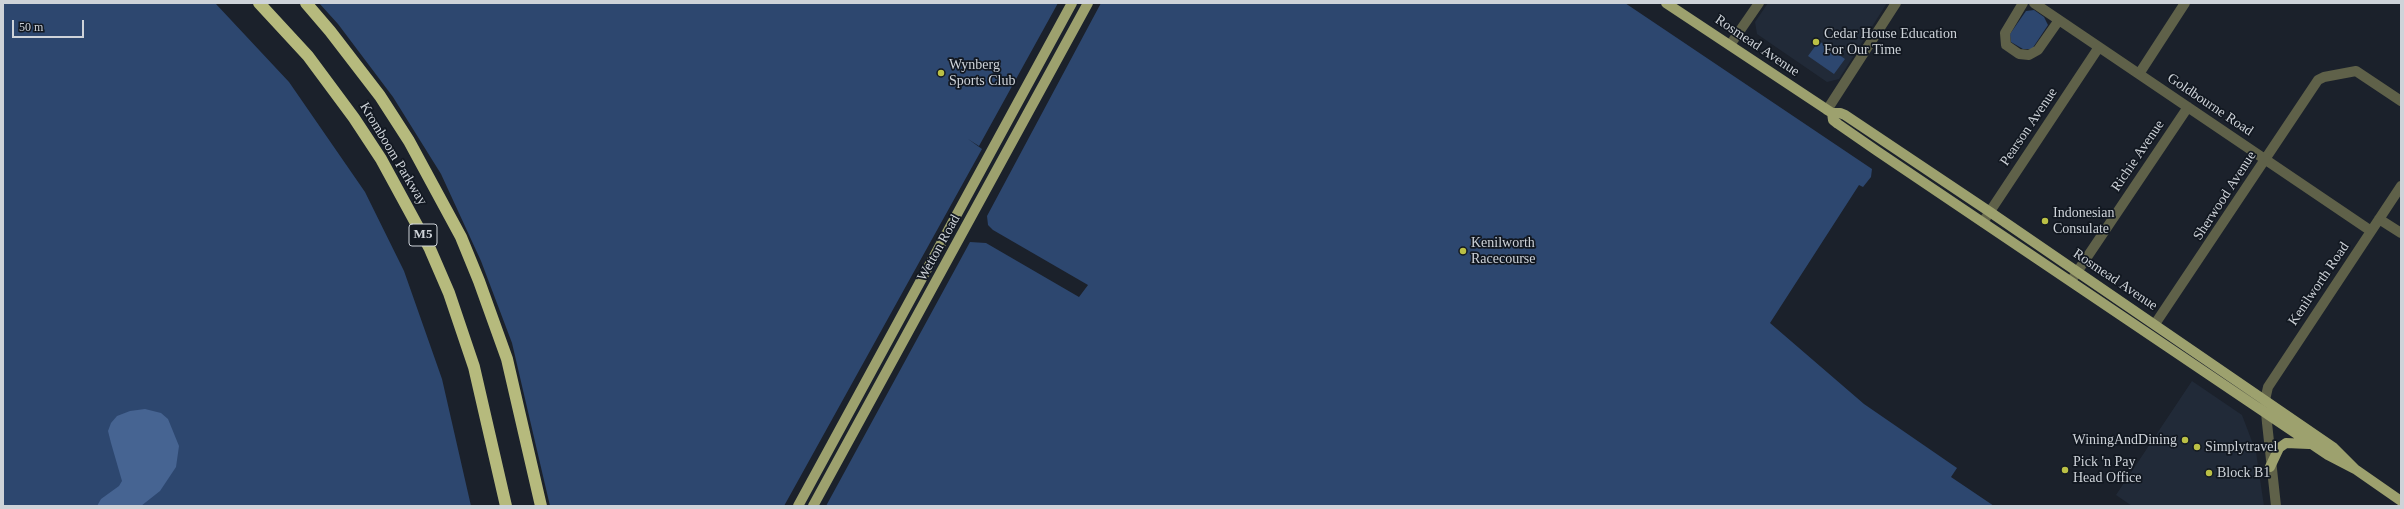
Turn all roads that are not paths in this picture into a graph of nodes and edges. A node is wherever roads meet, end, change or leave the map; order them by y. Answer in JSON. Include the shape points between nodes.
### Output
{"nodes":[{"id":1,"x":259,"y":3,"type":"edge"},
{"id":2,"x":306,"y":3,"type":"edge"},
{"id":3,"x":1072,"y":3,"type":"edge"},
{"id":4,"x":1088,"y":3,"type":"edge"},
{"id":5,"x":1666,"y":3,"type":"edge"},
{"id":6,"x":1759,"y":3,"type":"edge"},
{"id":7,"x":1896,"y":3,"type":"edge"},
{"id":8,"x":2023,"y":3,"type":"edge"},
{"id":9,"x":2034,"y":3,"type":"edge"},
{"id":10,"x":2185,"y":3,"type":"edge"},
{"id":11,"x":2059,"y":20,"type":"junction"},
{"id":12,"x":1730,"y":45,"type":"junction"},
{"id":13,"x":2099,"y":47,"type":"junction"},
{"id":14,"x":2139,"y":74,"type":"junction"},
{"id":15,"x":2401,"y":100,"type":"edge"},
{"id":16,"x":2188,"y":107,"type":"junction"},
{"id":17,"x":1829,"y":111,"type":"junction"},
{"id":18,"x":2266,"y":159,"type":"junction"},
{"id":19,"x":2401,"y":186,"type":"edge"},
{"id":20,"x":1990,"y":212,"type":"junction"},
{"id":21,"x":2379,"y":219,"type":"junction"},
{"id":22,"x":1983,"y":222,"type":"junction"},
{"id":23,"x":2371,"y":231,"type":"junction"},
{"id":24,"x":2401,"y":233,"type":"edge"},
{"id":25,"x":2078,"y":272,"type":"junction"},
{"id":26,"x":2071,"y":281,"type":"junction"},
{"id":27,"x":2156,"y":324,"type":"junction"},
{"id":28,"x":2265,"y":400,"type":"junction"},
{"id":29,"x":2266,"y":413,"type":"junction"},
{"id":30,"x":2313,"y":445,"type":"junction"},
{"id":31,"x":2270,"y":467,"type":"junction"},
{"id":32,"x":2355,"y":469,"type":"junction"},
{"id":33,"x":2401,"y":501,"type":"edge"},
{"id":34,"x":506,"y":506,"type":"edge"},
{"id":35,"x":540,"y":506,"type":"edge"},
{"id":36,"x":798,"y":506,"type":"edge"},
{"id":37,"x":813,"y":506,"type":"edge"},
{"id":38,"x":2276,"y":506,"type":"edge"}],
"edges":[{"from":1,"to":34,"type":"highway","name":"Kromboom Parkway","number":"M5","via":[[308,56],[354,118],[385,165],[430,249],[452,301],[474,367]]},
{"from":2,"to":35,"type":"highway","name":"Kromboom Parkway","number":"M5","via":[[357,64],[385,103],[440,195],[461,237],[482,287],[507,359]]},
{"from":3,"to":36,"type":"main road","name":"Wetton Road"},
{"from":4,"to":37,"type":"main road","name":"Wetton Road"},
{"from":5,"to":12,"type":"main road","name":"Rosmead Avenue"},
{"from":6,"to":12,"type":"street"},
{"from":7,"to":17,"type":"street"},
{"from":8,"to":11,"type":"street","via":[[2005,33],[2006,44],[2019,54],[2033,54]]},
{"from":9,"to":11,"type":"street","name":"Goldbourne Road"},
{"from":10,"to":14,"type":"street"},
{"from":11,"to":13,"type":"street","name":"Goldbourne Road"},
{"from":12,"to":17,"type":"main road","name":"Rosmead Avenue"},
{"from":13,"to":14,"type":"street","name":"Goldbourne Road"},
{"from":13,"to":20,"type":"street","name":"Pearson Avenue"},
{"from":14,"to":16,"type":"street","name":"Goldbourne Road"},
{"from":15,"to":18,"type":"street","name":"Sherwood Avenue","via":[[2356,71],[2324,77],[2318,80]]},
{"from":16,"to":18,"type":"street","name":"Goldbourne Road"},
{"from":16,"to":25,"type":"street","name":"Richie Avenue"},
{"from":17,"to":20,"type":"main road","name":"Rosmead Avenue","via":[[1845,115]]},
{"from":17,"to":22,"type":"main road","name":"Rosmead Avenue","via":[[1838,124]]},
{"from":18,"to":23,"type":"street","name":"Goldbourne Road"},
{"from":18,"to":27,"type":"street","name":"Sherwood Avenue"},
{"from":19,"to":21,"type":"street","name":"Kenilworth Road"},
{"from":20,"to":22,"type":"street","name":"Pearson Avenue"},
{"from":20,"to":25,"type":"main road","name":"Rosmead Avenue"},
{"from":21,"to":23,"type":"street","name":"Kenilworth Road"},
{"from":21,"to":24,"type":"street"},
{"from":22,"to":26,"type":"main road","name":"Rosmead Avenue"},
{"from":23,"to":28,"type":"street","name":"Kenilworth Road","via":[[2268,387]]},
{"from":25,"to":26,"type":"street","name":"Richie Avenue"},
{"from":25,"to":27,"type":"main road","name":"Rosmead Avenue"},
{"from":26,"to":29,"type":"main road","name":"Rosmead Avenue"},
{"from":27,"to":28,"type":"main road","name":"Rosmead Avenue"},
{"from":28,"to":29,"type":"street"},
{"from":28,"to":32,"type":"main road","name":"Rosmead Avenue","via":[[2333,446]]},
{"from":29,"to":30,"type":"main road","name":"Rosmead Avenue"},
{"from":29,"to":31,"type":"street"},
{"from":30,"to":31,"type":"main road","via":[[2286,443],[2279,448]]},
{"from":30,"to":32,"type":"main road","name":"Rosmead Avenue"},
{"from":31,"to":38,"type":"street"},
{"from":32,"to":33,"type":"main road","name":"Rosmead Avenue"}]}
